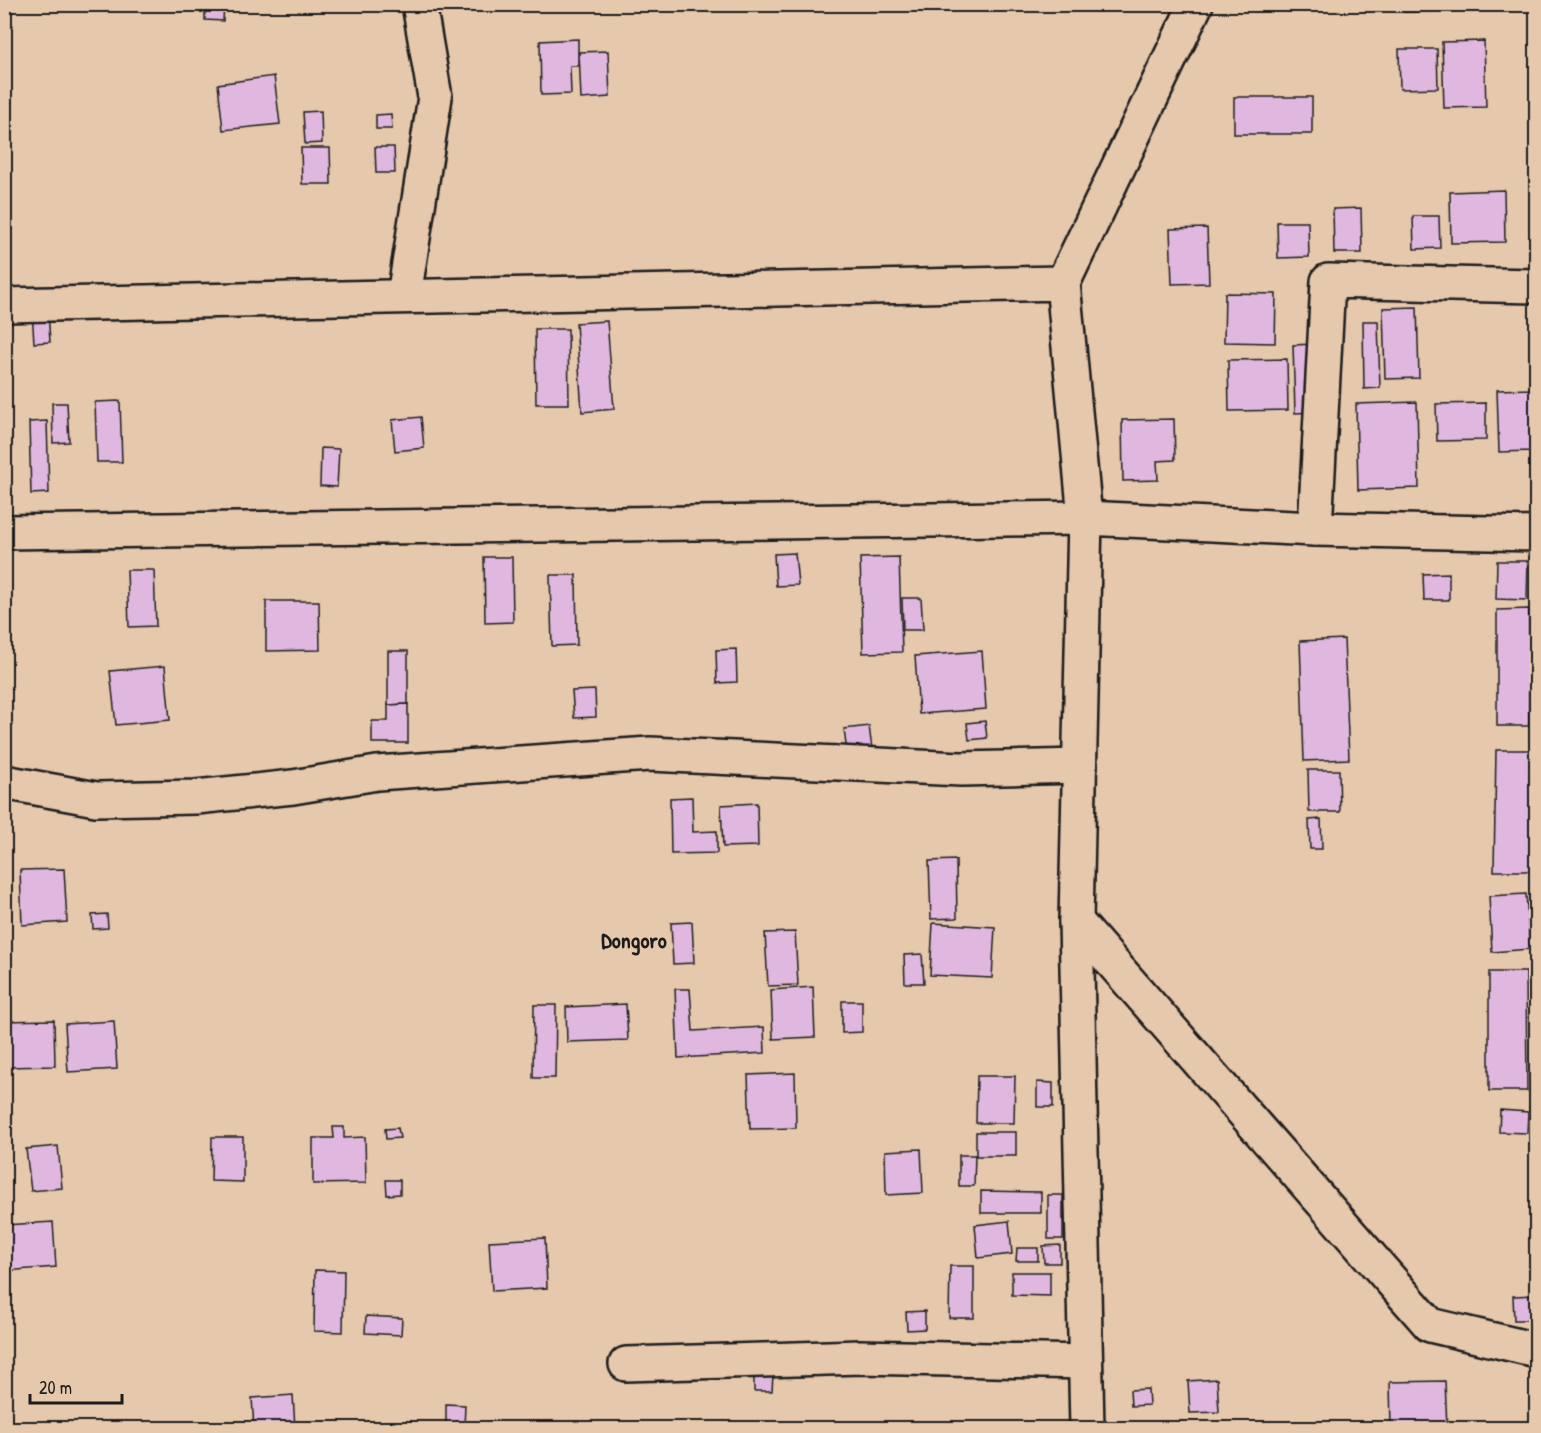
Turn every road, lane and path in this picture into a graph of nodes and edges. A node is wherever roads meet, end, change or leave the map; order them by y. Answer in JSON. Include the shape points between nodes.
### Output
{"nodes":[{"id":1,"x":419,"y":4,"type":"edge"},
{"id":2,"x":1196,"y":4,"type":"edge"},
{"id":3,"x":1063,"y":284,"type":"junction"},
{"id":4,"x":1536,"y":286,"type":"edge"},
{"id":5,"x":404,"y":296,"type":"junction"},
{"id":6,"x":4,"y":305,"type":"edge"},
{"id":7,"x":1085,"y":518,"type":"junction"},
{"id":8,"x":1315,"y":529,"type":"junction"},
{"id":9,"x":4,"y":532,"type":"edge"},
{"id":10,"x":1536,"y":534,"type":"edge"},
{"id":11,"x":1080,"y":766,"type":"junction"},
{"id":12,"x":4,"y":782,"type":"edge"},
{"id":13,"x":1076,"y":921,"type":"junction"},
{"id":14,"x":1536,"y":1350,"type":"edge"},
{"id":15,"x":1085,"y":1362,"type":"junction"},
{"id":16,"x":626,"y":1364,"type":"dead end"},
{"id":17,"x":1087,"y":1428,"type":"edge"}],
"edges":[{"from":1,"to":5,"type":"street","via":[[435,97]]},
{"from":2,"to":3,"type":"street"},
{"from":3,"to":5,"type":"street"},
{"from":3,"to":7,"type":"street"},
{"from":4,"to":8,"type":"street","via":[[1328,281]]},
{"from":5,"to":6,"type":"street"},
{"from":7,"to":8,"type":"street"},
{"from":7,"to":9,"type":"street"},
{"from":7,"to":11,"type":"street"},
{"from":8,"to":10,"type":"street"},
{"from":11,"to":12,"type":"street","via":[[961,769],[650,754],[377,772],[293,787],[196,797],[96,799]]},
{"from":11,"to":13,"type":"street"},
{"from":13,"to":14,"type":"street","via":[[1430,1325]]},
{"from":13,"to":15,"type":"street"},
{"from":15,"to":16,"type":"street","via":[[860,1357]]},
{"from":15,"to":17,"type":"street"}]}
